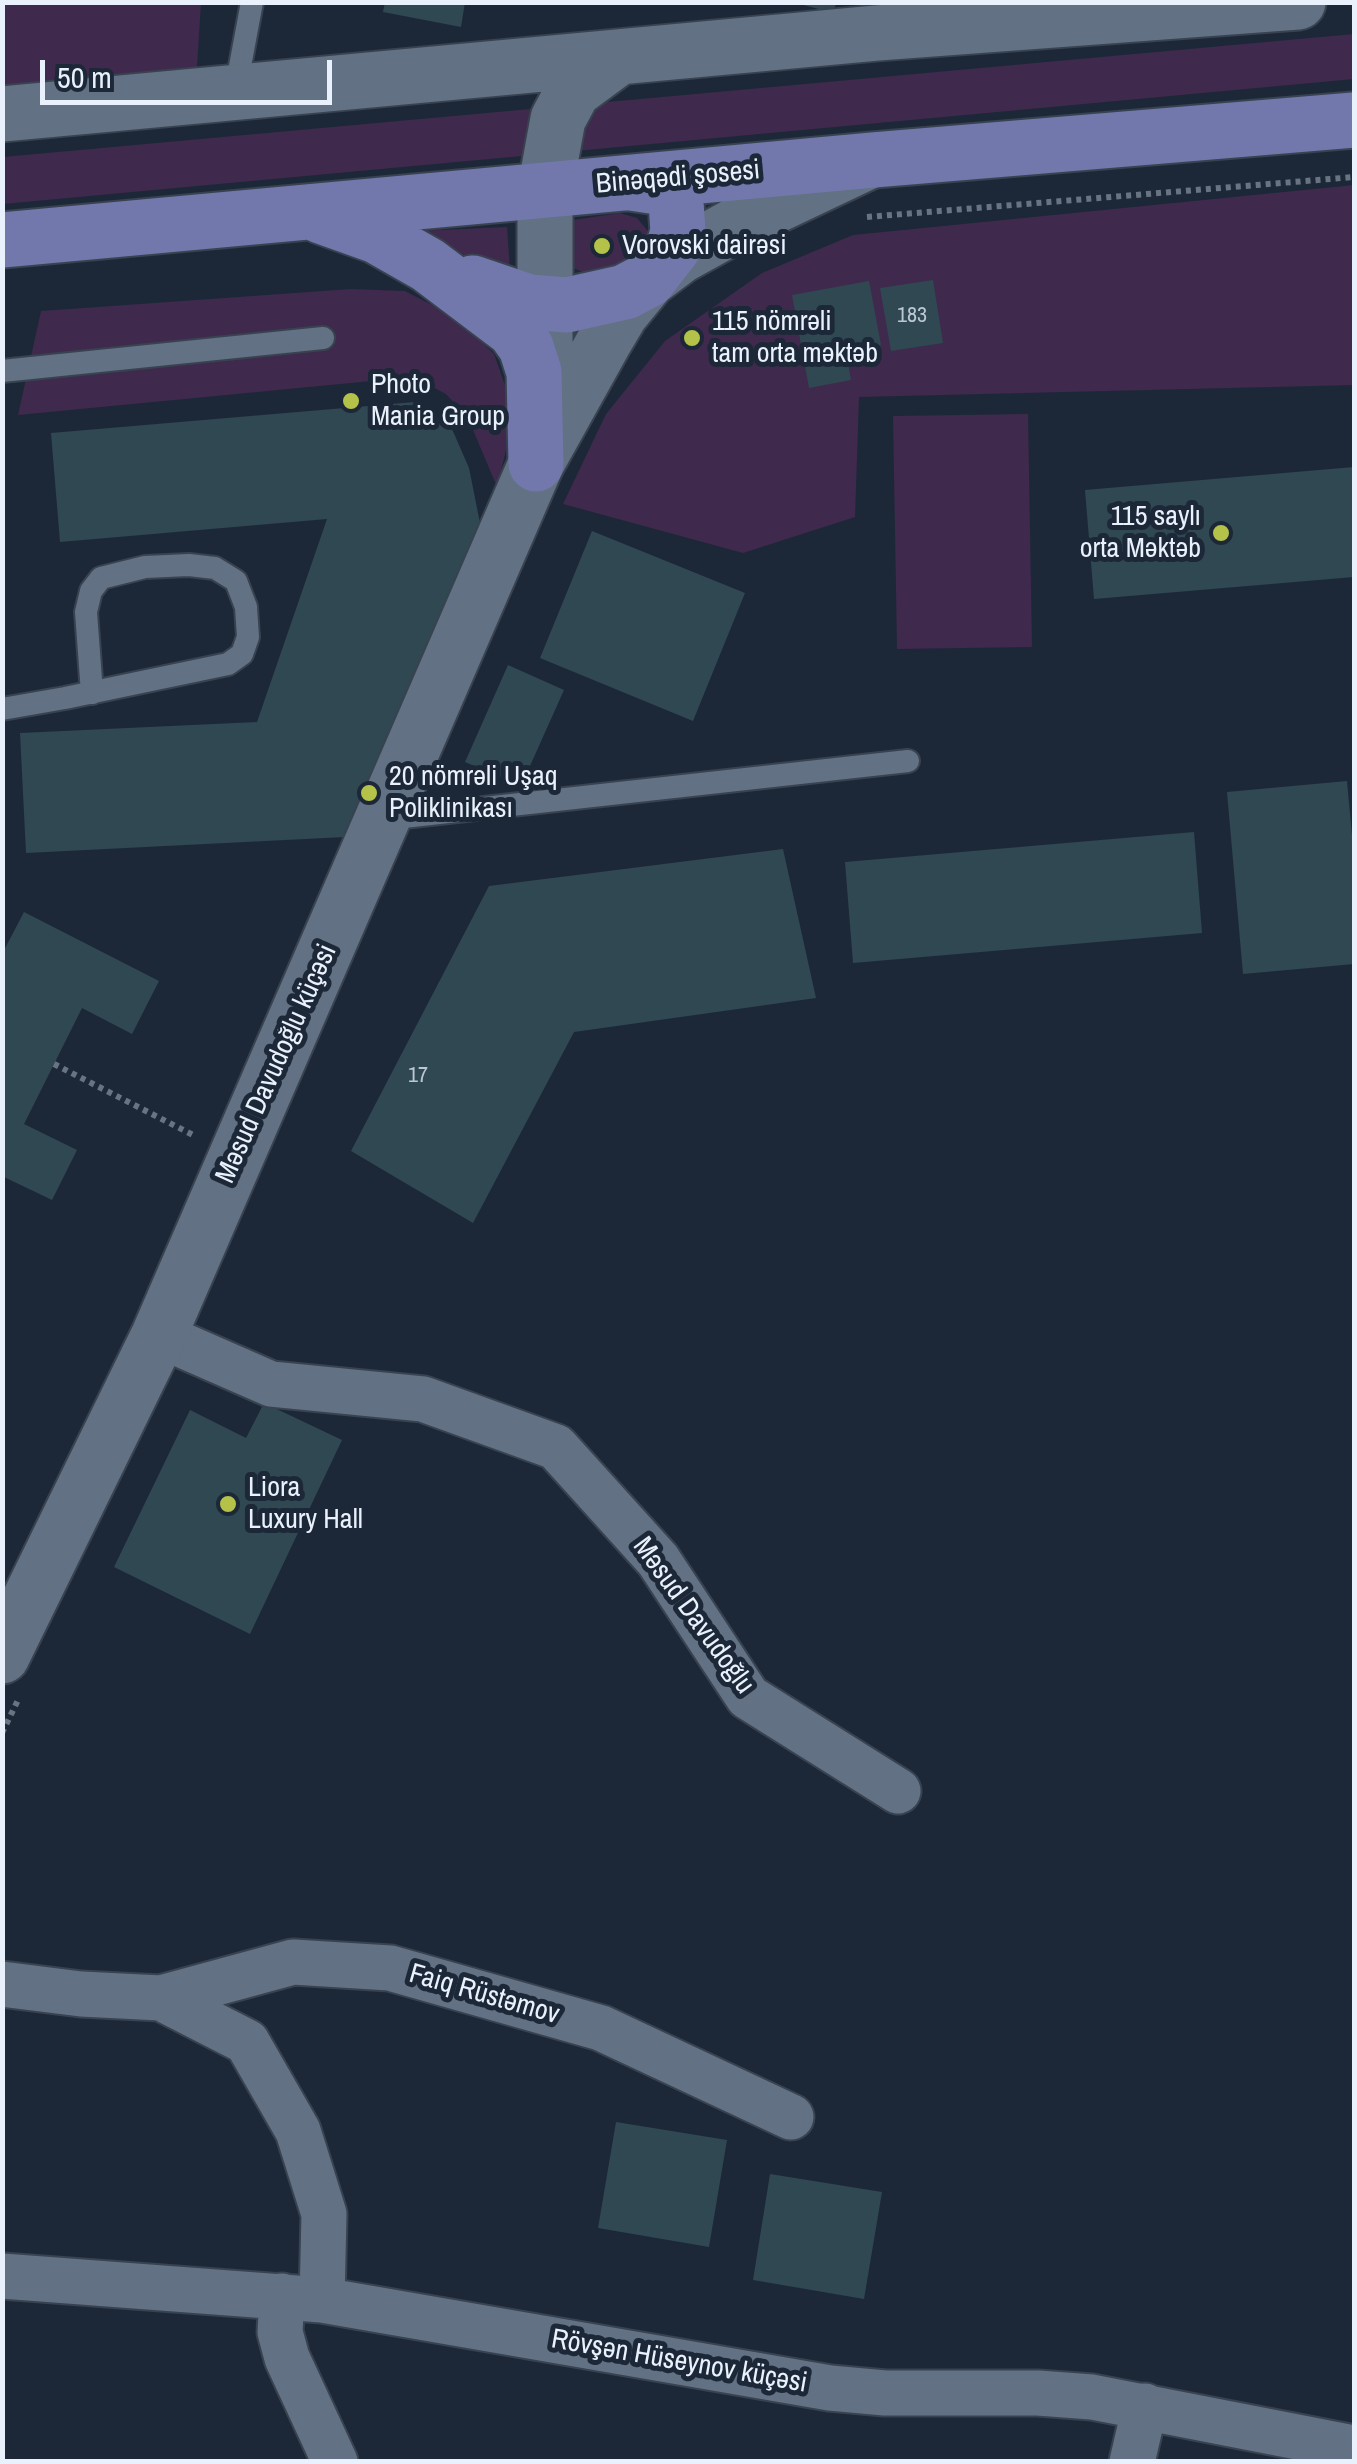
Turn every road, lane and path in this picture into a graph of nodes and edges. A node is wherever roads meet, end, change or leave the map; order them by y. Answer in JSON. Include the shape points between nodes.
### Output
{"nodes":[{"id":1,"x":252,"y":2,"type":"edge"},
{"id":2,"x":1298,"y":2,"type":"edge"},
{"id":3,"x":879,"y":18,"type":"edge"},
{"id":4,"x":619,"y":57,"type":"junction"},
{"id":5,"x":235,"y":93,"type":"junction"},
{"id":6,"x":2,"y":114,"type":"edge"},
{"id":7,"x":1354,"y":120,"type":"edge"},
{"id":8,"x":872,"y":160,"type":"junction"},
{"id":9,"x":1354,"y":177,"type":"edge"},
{"id":10,"x":631,"y":183,"type":"junction"},
{"id":11,"x":304,"y":212,"type":"junction"},
{"id":12,"x":545,"y":212,"type":"junction"},
{"id":13,"x":870,"y":216,"type":"dead end"},
{"id":14,"x":2,"y":240,"type":"edge"},
{"id":15,"x":428,"y":265,"type":"junction"},
{"id":16,"x":626,"y":289,"type":"junction"},
{"id":17,"x":546,"y":305,"type":"junction"},
{"id":18,"x":323,"y":338,"type":"dead end"},
{"id":19,"x":2,"y":371,"type":"edge"},
{"id":20,"x":536,"y":464,"type":"junction"},
{"id":21,"x":92,"y":692,"type":"junction"},
{"id":22,"x":2,"y":710,"type":"edge"},
{"id":23,"x":908,"y":761,"type":"dead end"},
{"id":24,"x":385,"y":819,"type":"junction"},
{"id":25,"x":54,"y":1064,"type":"dead end"},
{"id":26,"x":237,"y":1157,"type":"junction"},
{"id":27,"x":159,"y":1335,"type":"junction"},
{"id":28,"x":2,"y":1656,"type":"edge"},
{"id":29,"x":898,"y":1791,"type":"dead end"},
{"id":30,"x":2,"y":1984,"type":"edge"},
{"id":31,"x":161,"y":1998,"type":"junction"},
{"id":32,"x":791,"y":2117,"type":"dead end"},
{"id":33,"x":2,"y":2276,"type":"edge"},
{"id":34,"x":302,"y":2298,"type":"junction"},
{"id":35,"x":1145,"y":2406,"type":"junction"},
{"id":36,"x":1354,"y":2448,"type":"edge"},
{"id":37,"x":335,"y":2462,"type":"edge"},
{"id":38,"x":1132,"y":2462,"type":"edge"}],
"edges":[{"from":1,"to":5,"type":"lane"},
{"from":2,"to":3,"type":"street"},
{"from":3,"to":4,"type":"street"},
{"from":4,"to":5,"type":"street"},
{"from":4,"to":12,"type":"street","via":[[573,91],[558,119]]},
{"from":5,"to":6,"type":"street"},
{"from":7,"to":8,"type":"main road","name":"Binəqədi şosesi"},
{"from":8,"to":10,"type":"main road","name":"Binəqədi şosesi"},
{"from":8,"to":16,"type":"street","via":[[720,233]]},
{"from":9,"to":13,"type":"path"},
{"from":10,"to":12,"type":"main road","name":"Binəqədi şosesi"},
{"from":10,"to":16,"type":"main road","via":[[658,187],[676,202],[678,232],[673,248]]},
{"from":11,"to":12,"type":"main road","name":"Binəqədi şosesi"},
{"from":11,"to":14,"type":"main road","name":"Binəqədi şosesi"},
{"from":11,"to":15,"type":"main road","via":[[378,236]]},
{"from":12,"to":16,"type":"street","via":[[554,266],[564,280],[578,292]]},
{"from":12,"to":17,"type":"street"},
{"from":15,"to":17,"type":"main road"},
{"from":15,"to":20,"type":"main road","via":[[496,313],[526,347],[534,372]]},
{"from":16,"to":17,"type":"main road"},
{"from":16,"to":20,"type":"street","via":[[613,326]]},
{"from":17,"to":20,"type":"street"},
{"from":18,"to":19,"type":"lane"},
{"from":20,"to":24,"type":"street","name":"Məsud Davudoğlu küçəsi"},
{"from":21,"to":21,"type":"lane","via":[[228,664],[242,654],[246,607],[236,581],[215,568],[189,565],[101,578],[86,612]]},
{"from":21,"to":22,"type":"lane"},
{"from":23,"to":24,"type":"lane"},
{"from":24,"to":26,"type":"street","name":"Məsud Davudoğlu küçəsi"},
{"from":25,"to":26,"type":"path"},
{"from":26,"to":27,"type":"street","name":"Məsud Davudoğlu küçəsi"},
{"from":27,"to":28,"type":"street","name":"Məsud Davudoğlu küçəsi"},
{"from":27,"to":29,"type":"street","name":"Məsud Davudoğlu","via":[[270,1384],[423,1399],[556,1448],[658,1560],[748,1697]]},
{"from":30,"to":31,"type":"street","name":"Faiq Rüstəmov"},
{"from":31,"to":32,"type":"street","name":"Faiq Rüstəmov","via":[[293,1962],[390,1968],[601,2028]]},
{"from":31,"to":34,"type":"street","name":"Faiq Rüstəmov","via":[[247,2042],[298,2131],[324,2214]]},
{"from":33,"to":34,"type":"street","name":"Rövşən Hüseynov küçəsi"},
{"from":34,"to":35,"type":"street","name":"Rövşən Hüseynov küçəsi","via":[[830,2388],[1038,2393]]},
{"from":34,"to":37,"type":"street","name":"Faiq Rüstəmov","via":[[280,2332]]},
{"from":35,"to":36,"type":"street","name":"Rövşən Hüseynov küçəsi"},
{"from":35,"to":38,"type":"street"}]}
